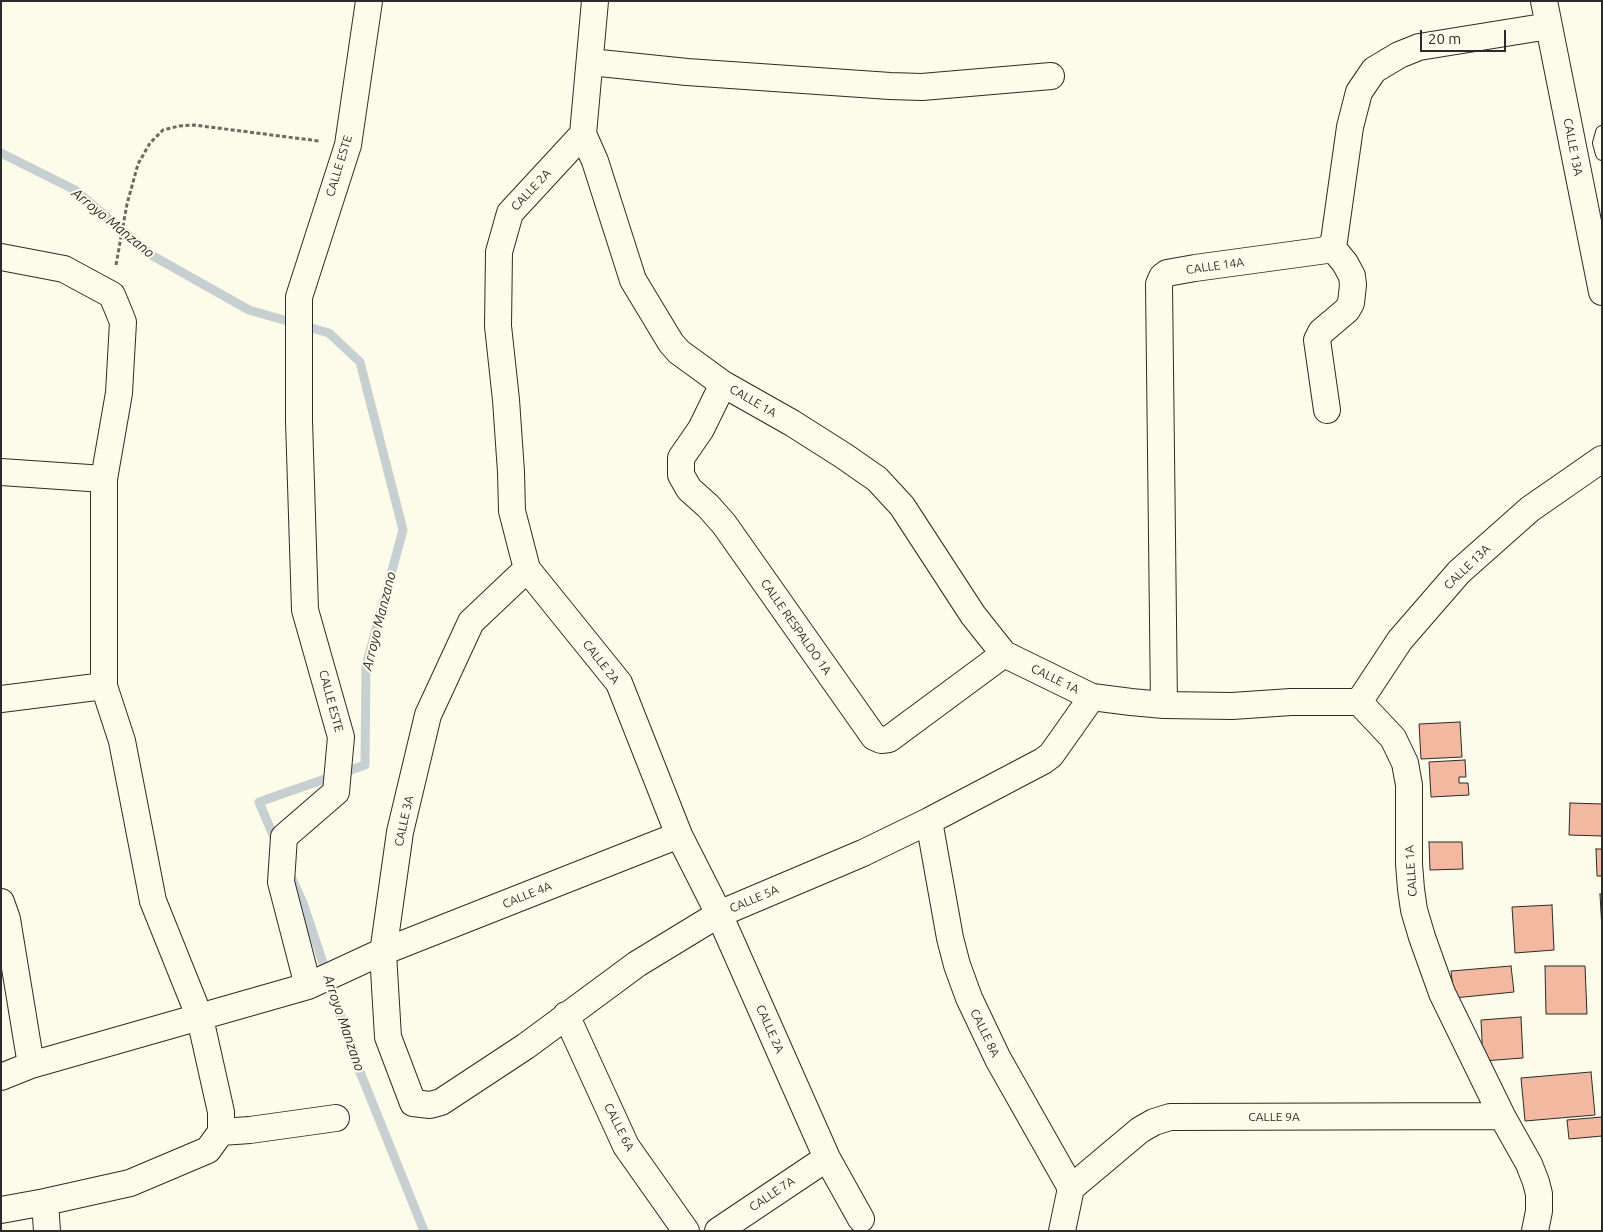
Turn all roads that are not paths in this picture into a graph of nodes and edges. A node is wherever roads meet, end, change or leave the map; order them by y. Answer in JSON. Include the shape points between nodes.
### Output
{"nodes":[{"id":1,"x":369,"y":1,"type":"edge"},
{"id":2,"x":595,"y":1,"type":"edge"},
{"id":3,"x":1546,"y":14,"type":"edge"},
{"id":4,"x":590,"y":62,"type":"junction"},
{"id":5,"x":1051,"y":76,"type":"dead end"},
{"id":6,"x":1602,"y":132,"type":"edge"},
{"id":7,"x":583,"y":134,"type":"junction"},
{"id":8,"x":1602,"y":154,"type":"edge"},
{"id":9,"x":1332,"y":246,"type":"junction"},
{"id":10,"x":1,"y":257,"type":"edge"},
{"id":11,"x":1602,"y":292,"type":"edge"},
{"id":12,"x":723,"y":384,"type":"junction"},
{"id":13,"x":1327,"y":410,"type":"dead end"},
{"id":14,"x":1602,"y":459,"type":"edge"},
{"id":15,"x":1,"y":472,"type":"edge"},
{"id":16,"x":104,"y":479,"type":"junction"},
{"id":17,"x":527,"y":568,"type":"junction"},
{"id":18,"x":1004,"y":654,"type":"junction"},
{"id":19,"x":104,"y":686,"type":"junction"},
{"id":20,"x":1092,"y":697,"type":"junction"},
{"id":21,"x":1,"y":699,"type":"edge"},
{"id":22,"x":1359,"y":702,"type":"junction"},
{"id":23,"x":1164,"y":705,"type":"junction"},
{"id":24,"x":929,"y":821,"type":"junction"},
{"id":25,"x":679,"y":835,"type":"junction"},
{"id":26,"x":1,"y":902,"type":"edge"},
{"id":27,"x":719,"y":914,"type":"junction"},
{"id":28,"x":379,"y":954,"type":"junction"},
{"id":29,"x":313,"y":984,"type":"junction"},
{"id":30,"x":566,"y":1015,"type":"junction"},
{"id":31,"x":200,"y":1018,"type":"junction"},
{"id":32,"x":31,"y":1065,"type":"junction"},
{"id":33,"x":1,"y":1077,"type":"edge"},
{"id":34,"x":413,"y":1103,"type":"joint"},
{"id":35,"x":1502,"y":1116,"type":"junction"},
{"id":36,"x":336,"y":1118,"type":"dead end"},
{"id":37,"x":221,"y":1132,"type":"junction"},
{"id":38,"x":827,"y":1158,"type":"junction"},
{"id":39,"x":1071,"y":1188,"type":"junction"},
{"id":40,"x":45,"y":1202,"type":"junction"},
{"id":41,"x":1,"y":1210,"type":"edge"},
{"id":42,"x":861,"y":1219,"type":"dead end"},
{"id":43,"x":47,"y":1231,"type":"edge"},
{"id":44,"x":686,"y":1231,"type":"edge"},
{"id":45,"x":718,"y":1231,"type":"edge"},
{"id":46,"x":1062,"y":1231,"type":"edge"},
{"id":47,"x":1535,"y":1231,"type":"edge"}],
"edges":[{"from":1,"to":29,"type":"street","name":"CALLE ESTE","via":[[348,145],[299,297],[299,421],[306,610],[341,737],[336,792],[284,837],[280,882]]},
{"from":2,"to":4,"type":"street","name":"CALLE 1A"},
{"from":3,"to":9,"type":"street","via":[[1419,47],[1374,70],[1359,92],[1350,127]]},
{"from":3,"to":11,"type":"street","name":"CALLE 13A"},
{"from":4,"to":5,"type":"street","via":[[687,72],[922,87]]},
{"from":4,"to":7,"type":"street","name":"CALLE 1A"},
{"from":6,"to":8,"type":"lane"},
{"from":7,"to":12,"type":"street","name":"CALLE 1A","via":[[598,170],[633,280],[671,343]]},
{"from":7,"to":17,"type":"street","name":"CALLE 2A","via":[[510,213],[499,252],[498,326],[512,511]]},
{"from":9,"to":13,"type":"street","via":[[1352,276],[1353,285],[1347,310],[1321,332],[1317,340]]},
{"from":9,"to":23,"type":"street","name":"CALLE 14A","via":[[1327,250],[1168,273],[1159,284]]},
{"from":10,"to":16,"type":"street","via":[[64,269],[112,295],[123,322],[120,393]]},
{"from":12,"to":18,"type":"street","name":"CALLE 1A","via":[[822,442],[877,479],[902,506],[973,615]]},
{"from":12,"to":18,"type":"street","name":"CALLE RESPALDO 1A","via":[[700,430],[681,458],[681,475],[688,489],[724,524],[874,737],[889,739]]},
{"from":14,"to":22,"type":"street","name":"CALLE 13A","via":[[1530,509],[1459,572],[1400,640]]},
{"from":15,"to":16,"type":"street"},
{"from":16,"to":19,"type":"street"},
{"from":17,"to":25,"type":"street","name":"CALLE 2A","via":[[619,683]]},
{"from":17,"to":28,"type":"street","name":"CALLE 3A","via":[[471,622],[428,715],[400,832]]},
{"from":18,"to":20,"type":"street","name":"CALLE 1A"},
{"from":19,"to":21,"type":"street"},
{"from":19,"to":31,"type":"street","via":[[122,741],[152,901]]},
{"from":20,"to":23,"type":"street","name":"CALLE 1A"},
{"from":20,"to":24,"type":"street","name":"CALLE 5A","via":[[1051,755]]},
{"from":22,"to":23,"type":"street","name":"CALLE 1A"},
{"from":22,"to":35,"type":"street","name":"CALLE 1A","via":[[1393,738],[1405,763],[1409,785],[1410,889],[1414,910],[1442,993]]},
{"from":24,"to":27,"type":"street","name":"CALLE 5A"},
{"from":24,"to":39,"type":"street","name":"CALLE 8A","via":[[950,938],[969,998],[998,1059]]},
{"from":25,"to":27,"type":"street","name":"CALLE 2A"},
{"from":25,"to":28,"type":"street","name":"CALLE 4A"},
{"from":26,"to":32,"type":"street","via":[[7,919]]},
{"from":27,"to":30,"type":"street","name":"CALLE 5A","via":[[637,964]]},
{"from":27,"to":38,"type":"street","name":"CALLE 2A"},
{"from":28,"to":29,"type":"street","name":"CALLE 4A"},
{"from":28,"to":34,"type":"street","name":"CALLE 3A","via":[[388,1037]]},
{"from":29,"to":31,"type":"street","name":"CALLE 4A"},
{"from":30,"to":34,"type":"street","name":"CALLE 5A","via":[[526,1046],[441,1102],[430,1105]]},
{"from":30,"to":44,"type":"street","name":"CALLE 6A","via":[[626,1146]]},
{"from":31,"to":32,"type":"street","name":"CALLE 4A"},
{"from":31,"to":37,"type":"street","via":[[221,1112]]},
{"from":32,"to":33,"type":"street","name":"CALLE 4A"},
{"from":35,"to":39,"type":"street","name":"CALLE 9A","via":[[1170,1117],[1140,1130]]},
{"from":35,"to":47,"type":"street","name":"CALLE 1A","via":[[1536,1182],[1539,1211]]},
{"from":36,"to":37,"type":"street"},
{"from":37,"to":40,"type":"street","via":[[208,1150],[130,1183]]},
{"from":38,"to":42,"type":"street","name":"CALLE 2A"},
{"from":38,"to":45,"type":"street","name":"CALLE 7A"},
{"from":39,"to":46,"type":"street"},
{"from":40,"to":41,"type":"street"},
{"from":40,"to":43,"type":"street"}]}
